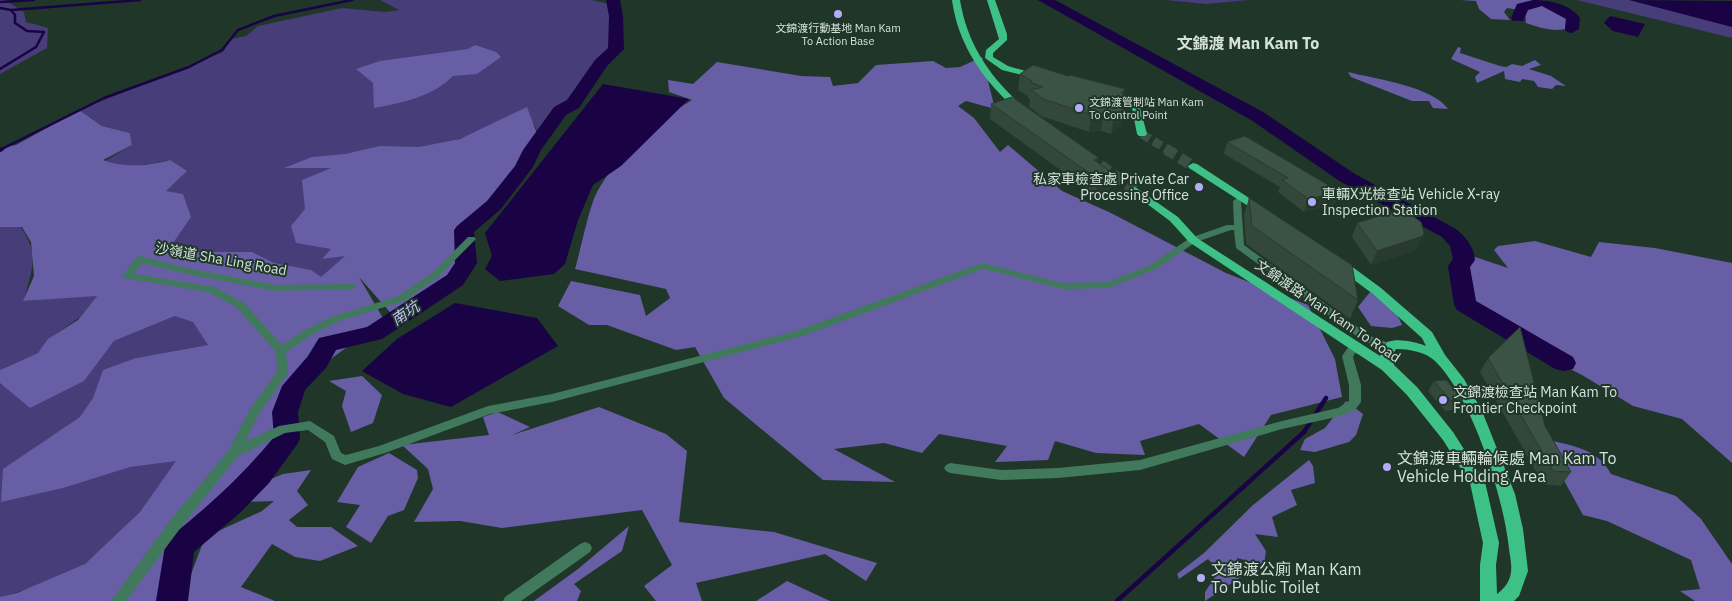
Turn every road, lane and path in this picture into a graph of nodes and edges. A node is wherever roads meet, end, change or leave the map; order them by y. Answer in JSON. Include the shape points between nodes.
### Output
{"nodes":[{"id":1,"x":956,"y":0,"type":"edge"},
{"id":2,"x":991,"y":0,"type":"edge"},
{"id":3,"x":1042,"y":79,"type":"edge"},
{"id":4,"x":1104,"y":95,"type":"edge"},
{"id":5,"x":1026,"y":113,"type":"edge"},
{"id":6,"x":1142,"y":134,"type":"dead end"},
{"id":7,"x":1193,"y":166,"type":"tunnel mouth"},
{"id":8,"x":1135,"y":190,"type":"tunnel mouth"},
{"id":9,"x":1237,"y":201,"type":"dead end"},
{"id":10,"x":1277,"y":220,"type":"edge"},
{"id":11,"x":1238,"y":228,"type":"junction"},
{"id":12,"x":471,"y":239,"type":"dead end"},
{"id":13,"x":1193,"y":240,"type":"junction"},
{"id":14,"x":1329,"y":255,"type":"edge"},
{"id":15,"x":351,"y":286,"type":"dead end"},
{"id":16,"x":1390,"y":348,"type":"junction"},
{"id":17,"x":1361,"y":350,"type":"junction"},
{"id":18,"x":282,"y":351,"type":"junction"},
{"id":19,"x":1440,"y":358,"type":"junction"},
{"id":20,"x":1387,"y":367,"type":"junction"},
{"id":21,"x":234,"y":454,"type":"junction"},
{"id":22,"x":950,"y":468,"type":"dead end"},
{"id":23,"x":585,"y":548,"type":"dead end"},
{"id":24,"x":118,"y":601,"type":"edge"},
{"id":25,"x":510,"y":601,"type":"edge"},
{"id":26,"x":1489,"y":601,"type":"edge"},
{"id":27,"x":1501,"y":601,"type":"edge"}],
"edges":[{"from":1,"to":5,"type":"main road","via":[[966,37],[979,67],[1000,93]]},
{"from":2,"to":3,"type":"main road","via":[[1003,40],[989,52],[989,58],[1005,68]]},
{"from":4,"to":6,"type":"main road","via":[[1136,106]]},
{"from":7,"to":10,"type":"main road"},
{"from":8,"to":13,"type":"main road","name":"文錦渡路 Man Kam To Road","via":[[1174,220]]},
{"from":9,"to":11,"type":"street"},
{"from":11,"to":13,"type":"street","via":[[1230,227]]},
{"from":11,"to":16,"type":"street","via":[[1239,246],[1366,338]]},
{"from":12,"to":18,"type":"street","via":[[420,287],[400,299],[335,319]]},
{"from":13,"to":17,"type":"main road","name":"文錦渡路 Man Kam To Road"},
{"from":13,"to":21,"type":"street","via":[[1153,267],[1109,285],[1063,286],[982,266],[799,334],[552,398],[488,410],[382,450],[345,460],[336,456],[330,439],[310,425],[283,429]]},
{"from":14,"to":19,"type":"main road","via":[[1378,291],[1427,335]]},
{"from":15,"to":18,"type":"street","name":"沙嶺道 Sha Ling Road","via":[[275,288],[140,259],[127,276],[211,289],[240,305]]},
{"from":16,"to":19,"type":"main road","via":[[1405,344]]},
{"from":16,"to":20,"type":"main road","via":[[1386,353]]},
{"from":17,"to":20,"type":"main road","name":"文錦渡路 Man Kam To Road"},
{"from":17,"to":22,"type":"street","via":[[1353,349],[1347,356],[1355,385],[1355,402],[1351,408],[1340,412],[1140,465],[1001,475]]},
{"from":18,"to":21,"type":"street","via":[[283,374],[254,412]]},
{"from":19,"to":27,"type":"main road","via":[[1459,382],[1475,411],[1507,494],[1520,571],[1513,591]]},
{"from":20,"to":26,"type":"main road","name":"文錦渡路 Man Kam To Road","via":[[1412,391],[1448,436],[1477,482],[1491,544]]},
{"from":21,"to":24,"type":"street","via":[[177,522]]},
{"from":23,"to":25,"type":"street"}]}
